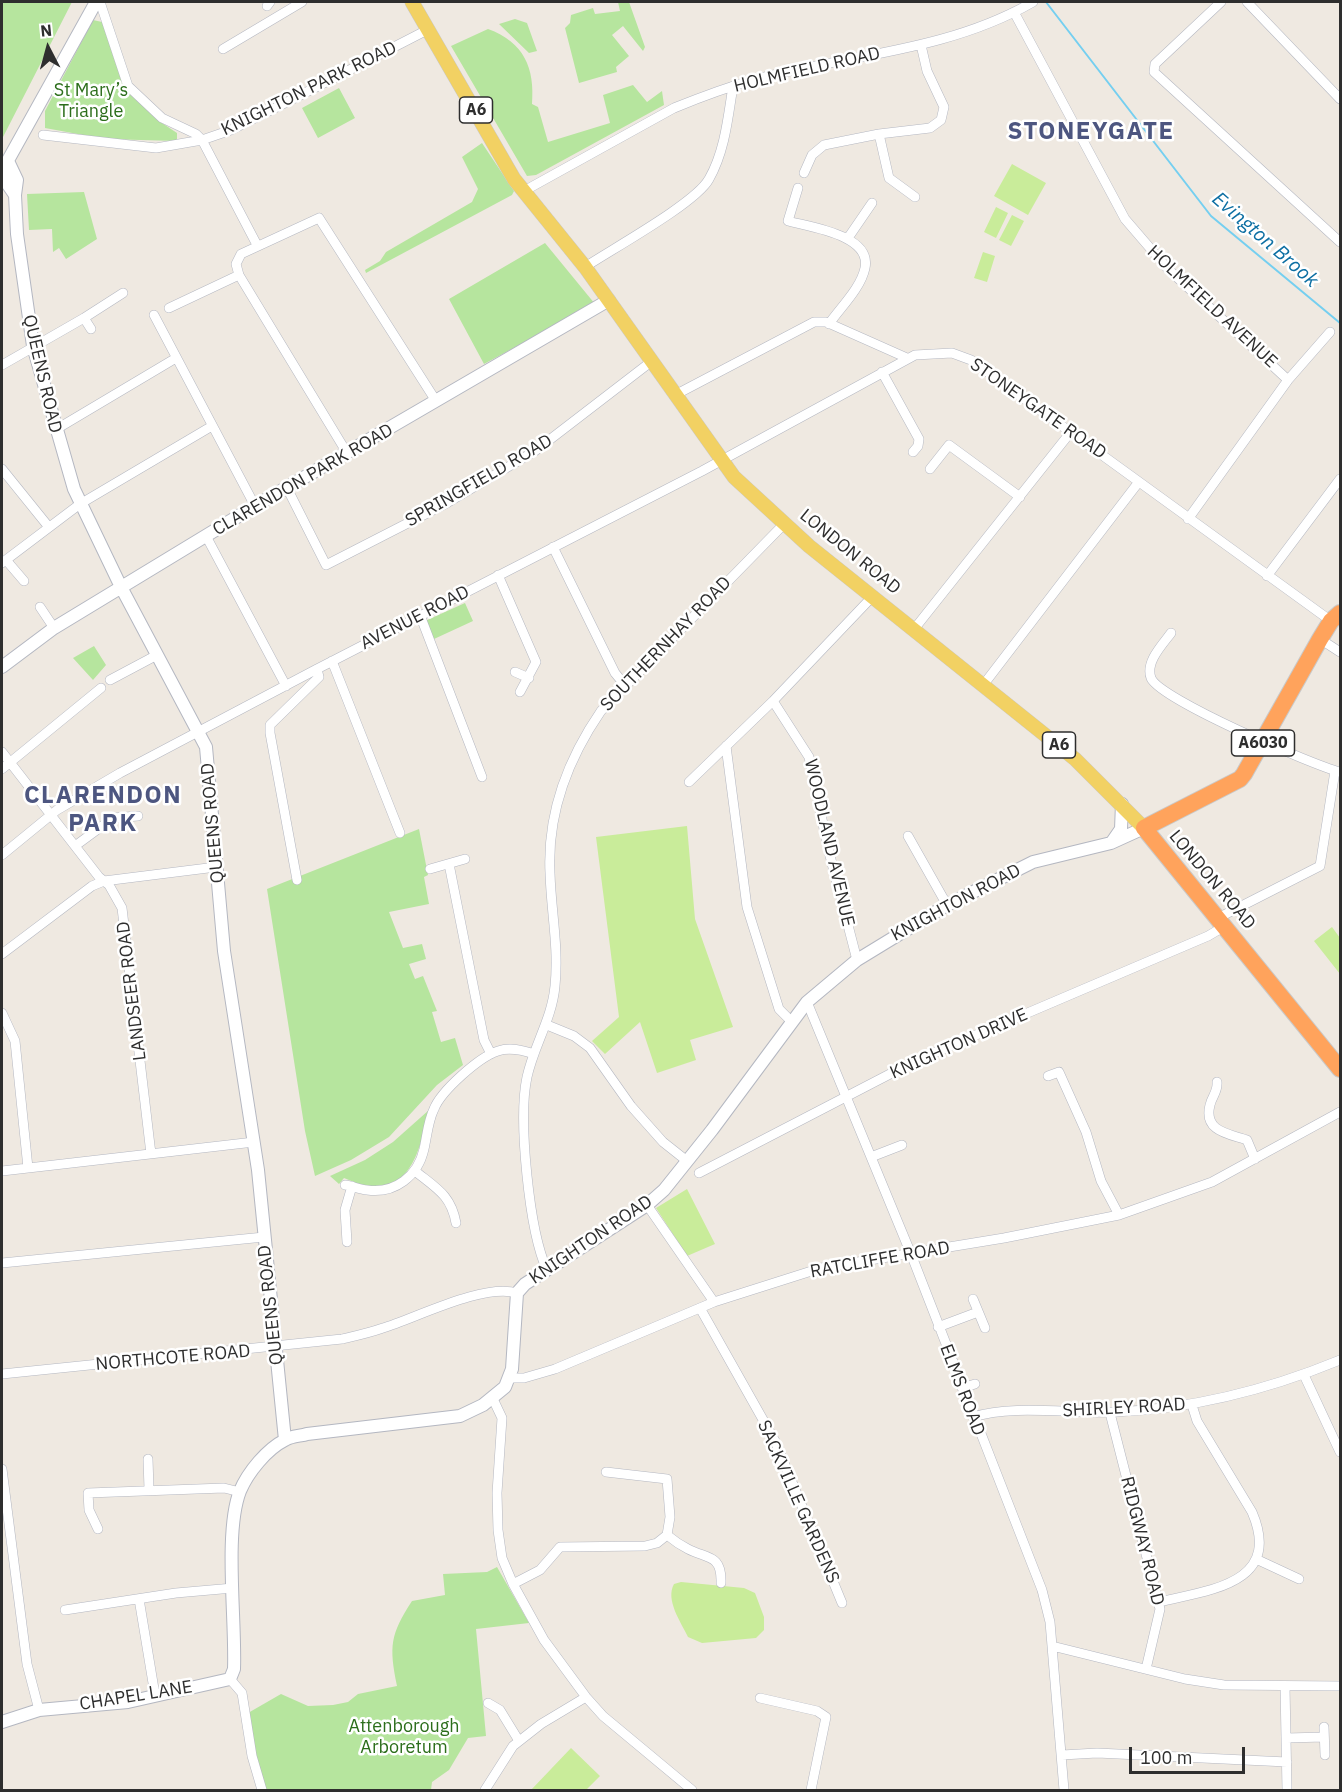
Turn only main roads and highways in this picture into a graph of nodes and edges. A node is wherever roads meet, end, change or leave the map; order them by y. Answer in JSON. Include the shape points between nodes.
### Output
{"nodes":[{"id":1,"x":412,"y":2,"type":"edge"},
{"id":2,"x":1336,"y":617,"type":"edge"},
{"id":3,"x":1144,"y":828,"type":"junction"},
{"id":4,"x":1341,"y":1069,"type":"edge"}],
"edges":[{"from":1,"to":3,"type":"main road","name":"LONDON ROAD","number":"A6","via":[[514,179],[585,267],[721,460],[751,495],[1075,759]]},
{"from":2,"to":3,"type":"highway","number":"A6030","via":[[1240,779]]},
{"from":3,"to":4,"type":"highway","name":"LONDON ROAD","number":"A6"}]}
